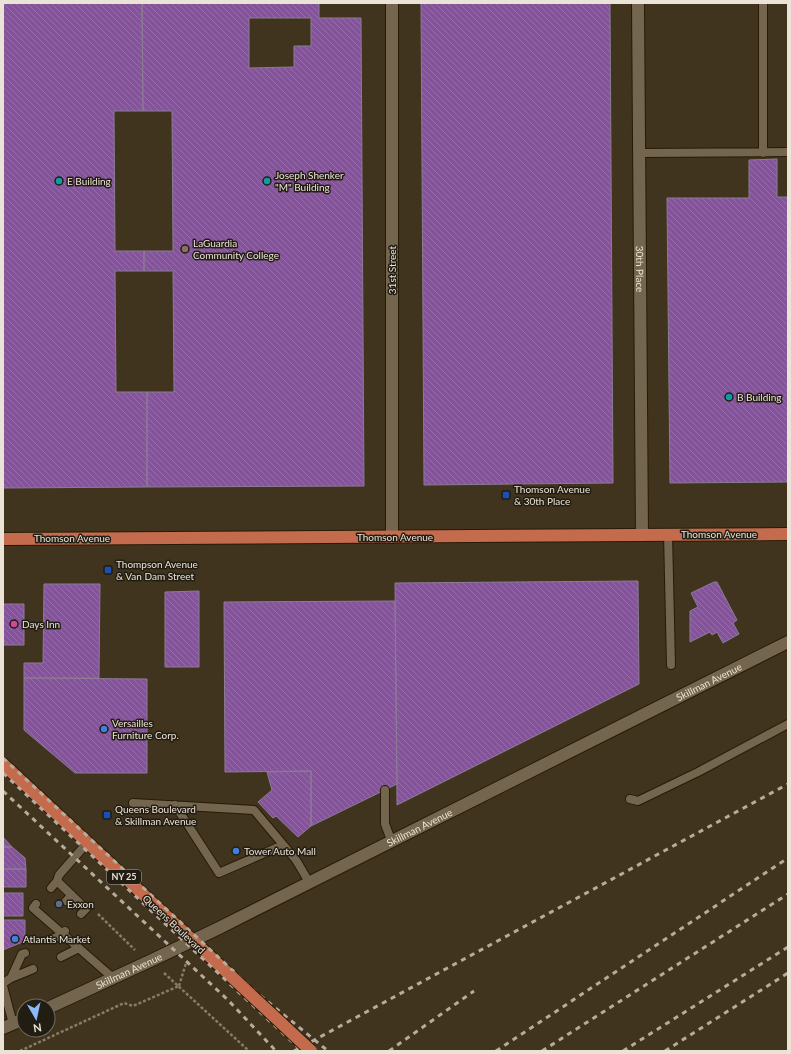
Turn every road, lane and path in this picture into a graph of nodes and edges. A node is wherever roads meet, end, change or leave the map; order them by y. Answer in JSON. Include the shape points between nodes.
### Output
{"nodes":[{"id":1,"x":392,"y":3,"type":"edge"},
{"id":2,"x":638,"y":3,"type":"edge"},
{"id":3,"x":763,"y":3,"type":"edge"},
{"id":4,"x":788,"y":152,"type":"edge"},
{"id":5,"x":639,"y":153,"type":"junction"},
{"id":6,"x":763,"y":153,"type":"junction"},
{"id":7,"x":668,"y":534,"type":"junction"},
{"id":8,"x":788,"y":534,"type":"edge"},
{"id":9,"x":642,"y":535,"type":"junction"},
{"id":10,"x":392,"y":537,"type":"junction"},
{"id":11,"x":3,"y":539,"type":"edge"},
{"id":12,"x":788,"y":642,"type":"edge"},
{"id":13,"x":671,"y":665,"type":"dead end"},
{"id":14,"x":788,"y":724,"type":"edge"},
{"id":15,"x":3,"y":764,"type":"edge"},
{"id":16,"x":385,"y":790,"type":"dead end"},
{"id":17,"x":630,"y":799,"type":"dead end"},
{"id":18,"x":133,"y":803,"type":"dead end"},
{"id":19,"x":175,"y":805,"type":"junction"},
{"id":20,"x":391,"y":840,"type":"junction"},
{"id":21,"x":87,"y":843,"type":"junction"},
{"id":22,"x":283,"y":845,"type":"junction"},
{"id":23,"x":309,"y":882,"type":"junction"},
{"id":24,"x":36,"y":904,"type":"dead end"},
{"id":25,"x":94,"y":910,"type":"dead end"},
{"id":26,"x":81,"y":914,"type":"dead end"},
{"id":27,"x":64,"y":933,"type":"junction"},
{"id":28,"x":52,"y":939,"type":"dead end"},
{"id":29,"x":192,"y":941,"type":"junction"},
{"id":30,"x":130,"y":946,"type":"dead end"},
{"id":31,"x":79,"y":948,"type":"junction"},
{"id":32,"x":25,"y":953,"type":"dead end"},
{"id":33,"x":60,"y":957,"type":"dead end"},
{"id":34,"x":32,"y":969,"type":"dead end"},
{"id":35,"x":11,"y":978,"type":"junction"},
{"id":36,"x":113,"y":978,"type":"junction"},
{"id":37,"x":3,"y":985,"type":"edge"},
{"id":38,"x":56,"y":1004,"type":"edge"},
{"id":39,"x":14,"y":1024,"type":"edge"},
{"id":40,"x":20,"y":1051,"type":"edge"},
{"id":41,"x":249,"y":1051,"type":"edge"},
{"id":42,"x":311,"y":1051,"type":"edge"}],
"edges":[{"from":1,"to":10,"type":"street","name":"31st Street"},
{"from":2,"to":5,"type":"street","name":"30th Place"},
{"from":3,"to":6,"type":"lane"},
{"from":4,"to":6,"type":"lane"},
{"from":5,"to":6,"type":"lane"},
{"from":5,"to":9,"type":"street","name":"30th Place"},
{"from":7,"to":8,"type":"main road","name":"Thomson Avenue"},
{"from":7,"to":9,"type":"main road","name":"Thomson Avenue"},
{"from":7,"to":13,"type":"lane"},
{"from":9,"to":10,"type":"main road","name":"Thomson Avenue"},
{"from":10,"to":11,"type":"main road","name":"Thomson Avenue"},
{"from":12,"to":20,"type":"street","name":"Skillman Avenue"},
{"from":14,"to":17,"type":"lane","via":[[638,801]]},
{"from":15,"to":21,"type":"main road","name":"Queens Boulevard","number":"NY 25"},
{"from":16,"to":20,"type":"lane","via":[[385,824]]},
{"from":18,"to":19,"type":"lane"},
{"from":19,"to":22,"type":"lane","via":[[254,810]]},
{"from":19,"to":22,"type":"lane","via":[[219,873]]},
{"from":20,"to":23,"type":"street","name":"Skillman Avenue"},
{"from":21,"to":26,"type":"lane","via":[[54,884],[86,909]]},
{"from":21,"to":29,"type":"main road","name":"Queens Boulevard","number":"NY 25"},
{"from":22,"to":23,"type":"lane","via":[[296,860]]},
{"from":23,"to":29,"type":"street","name":"Skillman Avenue"},
{"from":24,"to":27,"type":"lane","via":[[33,908]]},
{"from":25,"to":30,"type":"path"},
{"from":27,"to":28,"type":"lane"},
{"from":27,"to":31,"type":"lane"},
{"from":29,"to":36,"type":"street","name":"Skillman Avenue"},
{"from":29,"to":42,"type":"main road","name":"Queens Boulevard","number":"NY 25","bridge":true},
{"from":31,"to":33,"type":"lane"},
{"from":31,"to":36,"type":"lane"},
{"from":32,"to":35,"type":"lane","via":[[22,954]]},
{"from":34,"to":35,"type":"lane"},
{"from":35,"to":37,"type":"lane"},
{"from":36,"to":38,"type":"street","name":"Skillman Avenue"},
{"from":37,"to":39,"type":"lane"},
{"from":40,"to":41,"type":"path","via":[[124,1003],[133,1006],[179,986]]}]}
